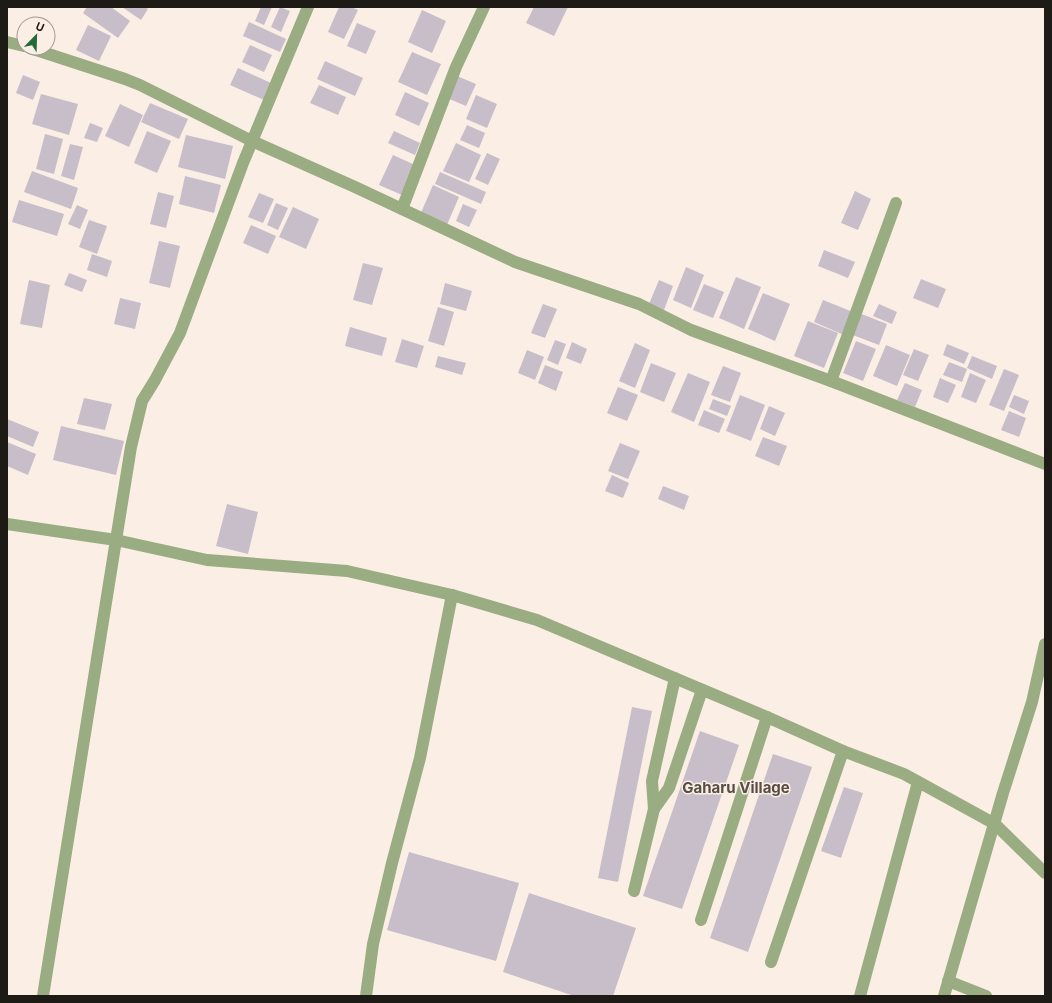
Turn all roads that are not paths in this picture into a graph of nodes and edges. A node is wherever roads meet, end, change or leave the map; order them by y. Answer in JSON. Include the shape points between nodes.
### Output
{"nodes":[{"id":1,"x":308,"y":7,"type":"edge"},
{"id":2,"x":484,"y":7,"type":"edge"},
{"id":3,"x":55,"y":56,"type":"edge"},
{"id":4,"x":252,"y":141,"type":"junction"},
{"id":5,"x":896,"y":202,"type":"dead end"},
{"id":6,"x":402,"y":209,"type":"junction"},
{"id":7,"x":831,"y":381,"type":"junction"},
{"id":8,"x":1045,"y":464,"type":"edge"},
{"id":9,"x":7,"y":524,"type":"edge"},
{"id":10,"x":116,"y":540,"type":"junction"},
{"id":11,"x":452,"y":595,"type":"junction"},
{"id":12,"x":1045,"y":644,"type":"edge"},
{"id":13,"x":675,"y":678,"type":"junction"},
{"id":14,"x":702,"y":690,"type":"junction"},
{"id":15,"x":767,"y":717,"type":"junction"},
{"id":16,"x":843,"y":751,"type":"junction"},
{"id":17,"x":918,"y":782,"type":"junction"},
{"id":18,"x":654,"y":808,"type":"junction"},
{"id":19,"x":995,"y":824,"type":"junction"},
{"id":20,"x":1045,"y":873,"type":"edge"},
{"id":21,"x":634,"y":891,"type":"dead end"},
{"id":22,"x":701,"y":920,"type":"dead end"},
{"id":23,"x":772,"y":962,"type":"dead end"},
{"id":24,"x":948,"y":981,"type":"junction"},
{"id":25,"x":43,"y":996,"type":"edge"},
{"id":26,"x":366,"y":996,"type":"edge"},
{"id":27,"x":860,"y":996,"type":"edge"},
{"id":28,"x":944,"y":996,"type":"edge"},
{"id":29,"x":986,"y":996,"type":"edge"}],
"edges":[{"from":1,"to":4,"type":"street"},
{"from":2,"to":6,"type":"street","via":[[456,67]]},
{"from":3,"to":4,"type":"street","via":[[125,78]]},
{"from":4,"to":6,"type":"street"},
{"from":4,"to":10,"type":"street","via":[[180,333],[142,401],[131,447]]},
{"from":5,"to":7,"type":"street"},
{"from":6,"to":7,"type":"street","via":[[515,262],[639,304],[691,330]]},
{"from":7,"to":8,"type":"street"},
{"from":9,"to":10,"type":"street"},
{"from":10,"to":11,"type":"street","via":[[207,560],[347,571]]},
{"from":10,"to":25,"type":"street"},
{"from":11,"to":13,"type":"street","via":[[537,620]]},
{"from":11,"to":26,"type":"street","via":[[420,758],[373,944]]},
{"from":12,"to":19,"type":"street","via":[[1032,702]]},
{"from":13,"to":14,"type":"street"},
{"from":13,"to":18,"type":"street","via":[[652,781]]},
{"from":14,"to":15,"type":"street"},
{"from":14,"to":18,"type":"street","via":[[668,788]]},
{"from":15,"to":16,"type":"street"},
{"from":15,"to":22,"type":"street"},
{"from":16,"to":17,"type":"street","via":[[904,774]]},
{"from":16,"to":23,"type":"street"},
{"from":17,"to":19,"type":"street"},
{"from":17,"to":27,"type":"street"},
{"from":18,"to":21,"type":"street"},
{"from":19,"to":20,"type":"street"},
{"from":19,"to":24,"type":"street"},
{"from":24,"to":28,"type":"street"},
{"from":24,"to":29,"type":"street"}]}
